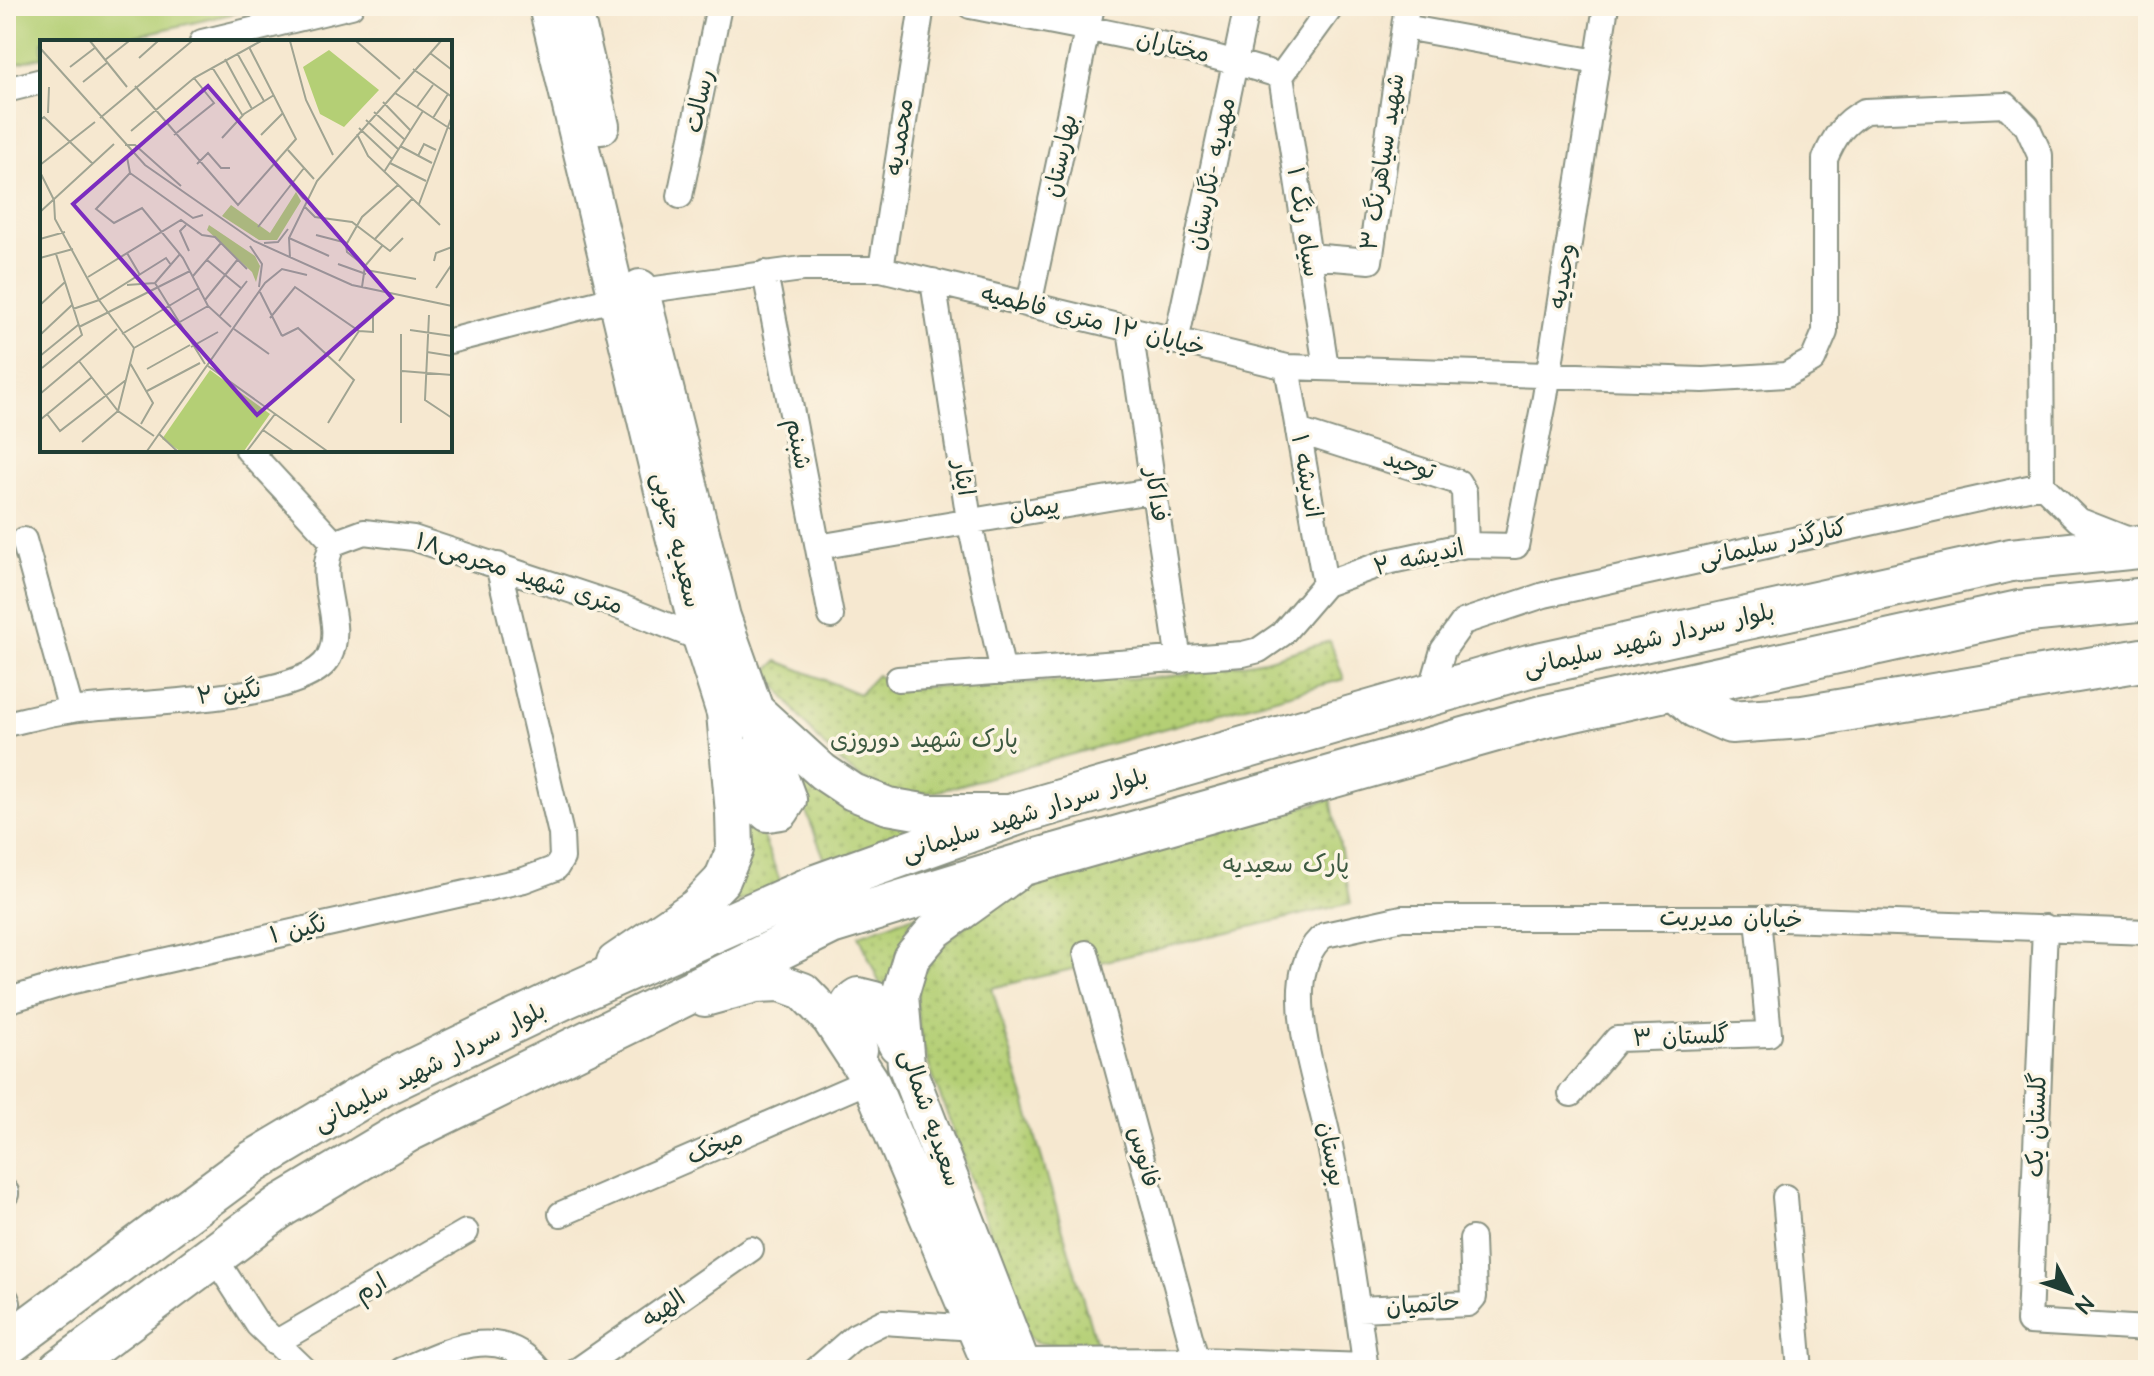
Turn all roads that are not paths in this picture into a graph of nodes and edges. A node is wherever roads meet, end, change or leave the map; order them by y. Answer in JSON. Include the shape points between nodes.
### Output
{"nodes":[{"id":1,"x":351,"y":6,"type":"edge"},
{"id":2,"x":547,"y":6,"type":"edge"},
{"id":3,"x":573,"y":6,"type":"edge"},
{"id":4,"x":719,"y":6,"type":"edge"},
{"id":5,"x":922,"y":6,"type":"edge"},
{"id":6,"x":970,"y":6,"type":"edge"},
{"id":7,"x":1247,"y":6,"type":"edge"},
{"id":8,"x":1332,"y":6,"type":"edge"},
{"id":9,"x":1606,"y":6,"type":"edge"},
{"id":10,"x":1406,"y":16,"type":"edge"},
{"id":11,"x":1090,"y":18,"type":"edge"},
{"id":12,"x":210,"y":40,"type":"edge"},
{"id":13,"x":1236,"y":62,"type":"junction"},
{"id":14,"x":1597,"y":62,"type":"junction"},
{"id":15,"x":1281,"y":76,"type":"junction"},
{"id":16,"x":40,"y":82,"type":"edge"},
{"id":17,"x":6,"y":90,"type":"edge"},
{"id":18,"x":680,"y":196,"type":"dead end"},
{"id":19,"x":1309,"y":256,"type":"junction"},
{"id":20,"x":881,"y":269,"type":"junction"},
{"id":21,"x":765,"y":273,"type":"junction"},
{"id":22,"x":933,"y":281,"type":"junction"},
{"id":23,"x":629,"y":294,"type":"junction"},
{"id":24,"x":1029,"y":305,"type":"junction"},
{"id":25,"x":1130,"y":330,"type":"junction"},
{"id":26,"x":452,"y":340,"type":"edge"},
{"id":27,"x":1176,"y":342,"type":"junction"},
{"id":28,"x":1287,"y":367,"type":"junction"},
{"id":29,"x":1326,"y":367,"type":"junction"},
{"id":30,"x":1548,"y":373,"type":"junction"},
{"id":31,"x":1298,"y":431,"type":"junction"},
{"id":32,"x":250,"y":452,"type":"edge"},
{"id":33,"x":2042,"y":485,"type":"junction"},
{"id":34,"x":1156,"y":490,"type":"junction"},
{"id":35,"x":969,"y":520,"type":"junction"},
{"id":36,"x":24,"y":540,"type":"dead end"},
{"id":37,"x":334,"y":543,"type":"junction"},
{"id":38,"x":1466,"y":545,"type":"junction"},
{"id":39,"x":1516,"y":546,"type":"joint"},
{"id":40,"x":2148,"y":546,"type":"edge"},
{"id":41,"x":818,"y":547,"type":"junction"},
{"id":42,"x":498,"y":565,"type":"junction"},
{"id":43,"x":1930,"y":578,"type":"junction"},
{"id":44,"x":1325,"y":584,"type":"junction"},
{"id":45,"x":2148,"y":599,"type":"edge"},
{"id":46,"x":1826,"y":601,"type":"junction"},
{"id":47,"x":831,"y":616,"type":"dead end"},
{"id":48,"x":1959,"y":625,"type":"junction"},
{"id":49,"x":701,"y":639,"type":"junction"},
{"id":50,"x":1840,"y":651,"type":"junction"},
{"id":51,"x":2148,"y":659,"type":"edge"},
{"id":52,"x":1179,"y":661,"type":"junction"},
{"id":53,"x":1003,"y":672,"type":"junction"},
{"id":54,"x":898,"y":679,"type":"dead end"},
{"id":55,"x":1675,"y":688,"type":"junction"},
{"id":56,"x":1430,"y":695,"type":"junction"},
{"id":57,"x":71,"y":710,"type":"junction"},
{"id":58,"x":740,"y":711,"type":"junction"},
{"id":59,"x":6,"y":724,"type":"edge"},
{"id":60,"x":1022,"y":812,"type":"junction"},
{"id":61,"x":1027,"y":863,"type":"junction"},
{"id":62,"x":1758,"y":918,"type":"junction"},
{"id":63,"x":2045,"y":927,"type":"junction"},
{"id":64,"x":2148,"y":932,"type":"edge"},
{"id":65,"x":1316,"y":940,"type":"joint"},
{"id":66,"x":1086,"y":953,"type":"dead end"},
{"id":67,"x":563,"y":998,"type":"junction"},
{"id":68,"x":6,"y":1001,"type":"edge"},
{"id":69,"x":653,"y":1013,"type":"junction"},
{"id":70,"x":906,"y":1065,"type":"junction"},
{"id":71,"x":870,"y":1080,"type":"junction"},
{"id":72,"x":1571,"y":1094,"type":"dead end"},
{"id":73,"x":1785,"y":1197,"type":"dead end"},
{"id":74,"x":561,"y":1214,"type":"dead end"},
{"id":75,"x":466,"y":1232,"type":"dead end"},
{"id":76,"x":1472,"y":1239,"type":"dead end"},
{"id":77,"x":751,"y":1249,"type":"dead end"},
{"id":78,"x":213,"y":1255,"type":"junction"},
{"id":79,"x":1359,"y":1309,"type":"junction"},
{"id":80,"x":975,"y":1328,"type":"junction"},
{"id":81,"x":2148,"y":1329,"type":"edge"},
{"id":82,"x":6,"y":1345,"type":"edge"},
{"id":83,"x":289,"y":1361,"type":"edge"},
{"id":84,"x":1199,"y":1365,"type":"edge"},
{"id":85,"x":1287,"y":1366,"type":"edge"},
{"id":86,"x":1012,"y":1367,"type":"edge"},
{"id":87,"x":1366,"y":1368,"type":"edge"},
{"id":88,"x":60,"y":1370,"type":"edge"},
{"id":89,"x":402,"y":1370,"type":"edge"},
{"id":90,"x":539,"y":1370,"type":"edge"},
{"id":91,"x":578,"y":1370,"type":"edge"},
{"id":92,"x":816,"y":1370,"type":"edge"},
{"id":93,"x":1800,"y":1370,"type":"edge"}],
"edges":[{"from":1,"to":12,"type":"street"},
{"from":2,"to":23,"type":"main road","name":"سعیدیه جنوبی"},
{"from":3,"to":23,"type":"main road","name":"سعیدیه جنوبی"},
{"from":4,"to":18,"type":"street","name":"رسالت"},
{"from":5,"to":20,"type":"street","name":"محمدیه"},
{"from":6,"to":11,"type":"street","name":"مختاران"},
{"from":7,"to":13,"type":"street","name":"مهدیه -نگارستان"},
{"from":8,"to":15,"type":"street"},
{"from":9,"to":14,"type":"street","name":"وحیدیه"},
{"from":10,"to":14,"type":"street"},
{"from":10,"to":19,"type":"street","name":"شهید سیاهرنگ ۳","via":[[1370,261]]},
{"from":11,"to":13,"type":"street","name":"مختاران"},
{"from":11,"to":24,"type":"street","name":"بهارستان"},
{"from":13,"to":15,"type":"street","name":"مختاران"},
{"from":13,"to":27,"type":"street","name":"مهدیه -نگارستان"},
{"from":14,"to":30,"type":"street","name":"وحیدیه"},
{"from":15,"to":19,"type":"street","name":"سیاه رنگ ۱"},
{"from":16,"to":17,"type":"street"},
{"from":19,"to":29,"type":"street","name":"سیاه رنگ ۱"},
{"from":20,"to":21,"type":"street","name":"خیابان ۱۲ متری فاطمیه"},
{"from":20,"to":22,"type":"street","name":"خیابان ۱۲ متری فاطمیه"},
{"from":21,"to":23,"type":"street","name":"خیابان ۱۲ متری فاطمیه"},
{"from":21,"to":41,"type":"street","name":"شبنم"},
{"from":22,"to":24,"type":"street","name":"خیابان ۱۲ متری فاطمیه"},
{"from":22,"to":35,"type":"street","name":"ایثار"},
{"from":23,"to":26,"type":"street","name":"خیابان ۱۲ متری فاطمیه"},
{"from":23,"to":49,"type":"main road","name":"سعیدیه جنوبی"},
{"from":23,"to":58,"type":"main road","name":"سعیدیه جنوبی","via":[[722,617]]},
{"from":24,"to":25,"type":"street","name":"خیابان ۱۲ متری فاطمیه"},
{"from":25,"to":27,"type":"street","name":"خیابان ۱۲ متری فاطمیه"},
{"from":25,"to":34,"type":"street","name":"فداکار"},
{"from":27,"to":28,"type":"street","name":"خیابان ۱۲ متری فاطمیه"},
{"from":28,"to":29,"type":"street","name":"خیابان ۱۲ متری فاطمیه"},
{"from":28,"to":31,"type":"street","name":"اندیشه ۱"},
{"from":29,"to":30,"type":"street","name":"خیابان ۱۲ متری فاطمیه"},
{"from":30,"to":33,"type":"street","name":"خیابان ۱۲ متری فاطمیه","via":[[1703,380],[1786,375],[1813,360],[1825,332],[1825,159],[1833,137],[1865,111],[2006,105],[2027,126],[2040,155]]},
{"from":30,"to":39,"type":"street","name":"وحیدیه"},
{"from":31,"to":38,"type":"street","name":"توحید","via":[[1458,482],[1464,492]]},
{"from":31,"to":44,"type":"street","name":"اندیشه ۱"},
{"from":32,"to":37,"type":"street"},
{"from":33,"to":40,"type":"street","via":[[2078,520]]},
{"from":33,"to":56,"type":"street","name":"کنارگذر سلیمانی","via":[[1544,595],[1463,622],[1443,650]]},
{"from":34,"to":35,"type":"street","name":"پیمان"},
{"from":34,"to":52,"type":"street","name":"فداکار"},
{"from":35,"to":41,"type":"street","name":"پیمان"},
{"from":35,"to":53,"type":"street","name":"ایثار"},
{"from":36,"to":57,"type":"street"},
{"from":37,"to":42,"type":"street","name":"۱۸متری شهید محرمی","via":[[355,534],[394,534]]},
{"from":37,"to":57,"type":"street","name":"نگین ۲","via":[[327,568],[333,642],[329,657],[316,671],[264,690]]},
{"from":38,"to":39,"type":"street","name":"اندیشه ۲"},
{"from":38,"to":44,"type":"street","name":"اندیشه ۲","via":[[1387,562]]},
{"from":40,"to":43,"type":"highway","name":"بلوار سردار شهید سلیمانی","via":[[2011,560]]},
{"from":41,"to":47,"type":"street","name":"شبنم"},
{"from":42,"to":49,"type":"street","name":"۱۸متری شهید محرمی"},
{"from":42,"to":68,"type":"street","name":"نگین ۱","via":[[561,834],[556,868]]},
{"from":43,"to":46,"type":"highway","name":"بلوار سردار شهید سلیمانی"},
{"from":43,"to":48,"type":"highway","via":[[1922,596],[1932,610]]},
{"from":44,"to":52,"type":"street","via":[[1282,634],[1259,650]]},
{"from":45,"to":48,"type":"highway","name":"بلوار سردار شهید سلیمانی","via":[[2019,612]]},
{"from":46,"to":50,"type":"highway","via":[[1848,620]]},
{"from":46,"to":56,"type":"highway","name":"بلوار سردار شهید سلیمانی","via":[[1529,666]]},
{"from":48,"to":50,"type":"highway","name":"بلوار سردار شهید سلیمانی"},
{"from":49,"to":58,"type":"main road","name":"سعیدیه جنوبی"},
{"from":50,"to":55,"type":"highway","name":"بلوار سردار شهید سلیمانی"},
{"from":51,"to":55,"type":"highway","via":[[1803,717],[1731,722],[1697,707]]},
{"from":52,"to":53,"type":"street"},
{"from":53,"to":54,"type":"street"},
{"from":55,"to":61,"type":"highway","name":"بلوار سردار شهید سلیمانی","via":[[1542,717]]},
{"from":56,"to":60,"type":"highway","name":"بلوار سردار شهید سلیمانی"},
{"from":57,"to":59,"type":"street","name":"نگین ۲"},
{"from":58,"to":60,"type":"main road","name":"سعیدیه جنوبی","via":[[853,792],[888,806],[928,813]]},
{"from":58,"to":67,"type":"main road","name":"سعیدیه جنوبی","via":[[735,849],[722,880],[696,907]]},
{"from":60,"to":67,"type":"highway","name":"بلوار سردار شهید سلیمانی","via":[[816,886]]},
{"from":61,"to":69,"type":"highway","name":"بلوار سردار شهید سلیمانی","via":[[831,923]]},
{"from":61,"to":70,"type":"main road","name":"سعیدیه شمالی","via":[[934,931],[911,958],[900,995]]},
{"from":62,"to":63,"type":"street","name":"خیابان مدیریت"},
{"from":62,"to":65,"type":"street","name":"خیابان مدیریت","via":[[1402,918]]},
{"from":62,"to":72,"type":"street","name":"گلستان ۳","via":[[1769,1034],[1617,1039]]},
{"from":63,"to":64,"type":"street","name":"خیابان مدیریت"},
{"from":63,"to":81,"type":"street","name":"گلستان یک","via":[[2029,1322]]},
{"from":65,"to":79,"type":"street","name":"بوستان","via":[[1303,973],[1303,1018]]},
{"from":66,"to":84,"type":"street","name":"فانوس"},
{"from":67,"to":82,"type":"highway","name":"بلوار سردار شهید سلیمانی","via":[[384,1084],[253,1162]]},
{"from":69,"to":71,"type":"main road","name":"سعیدیه شمالی","via":[[756,984],[781,983],[803,991],[830,1019]]},
{"from":69,"to":78,"type":"highway","name":"بلوار سردار شهید سلیمانی","via":[[409,1130],[281,1206]]},
{"from":70,"to":71,"type":"main road","via":[[877,1004],[869,996],[858,996],[846,1013]]},
{"from":70,"to":86,"type":"main road","name":"سعیدیه شمالی"},
{"from":71,"to":74,"type":"street","name":"میخک"},
{"from":71,"to":80,"type":"main road","name":"سعیدیه شمالی"},
{"from":73,"to":93,"type":"street"},
{"from":75,"to":83,"type":"street","name":"ارم"},
{"from":76,"to":79,"type":"street","name":"حاتمیان","via":[[1474,1297],[1468,1304]]},
{"from":77,"to":91,"type":"street","name":"الهیه"},
{"from":78,"to":83,"type":"street","name":"ارم","via":[[258,1325]]},
{"from":78,"to":88,"type":"highway","name":"بلوار سردار شهید سلیمانی"},
{"from":79,"to":87,"type":"street","name":"بوستان"},
{"from":80,"to":86,"type":"main road","name":"سعیدیه شمالی"},
{"from":80,"to":92,"type":"street","via":[[883,1322],[855,1336]]},
{"from":84,"to":85,"type":"street"},
{"from":84,"to":86,"type":"street"},
{"from":85,"to":87,"type":"street"},
{"from":89,"to":90,"type":"street","via":[[456,1347],[492,1342],[526,1354]]}]}
